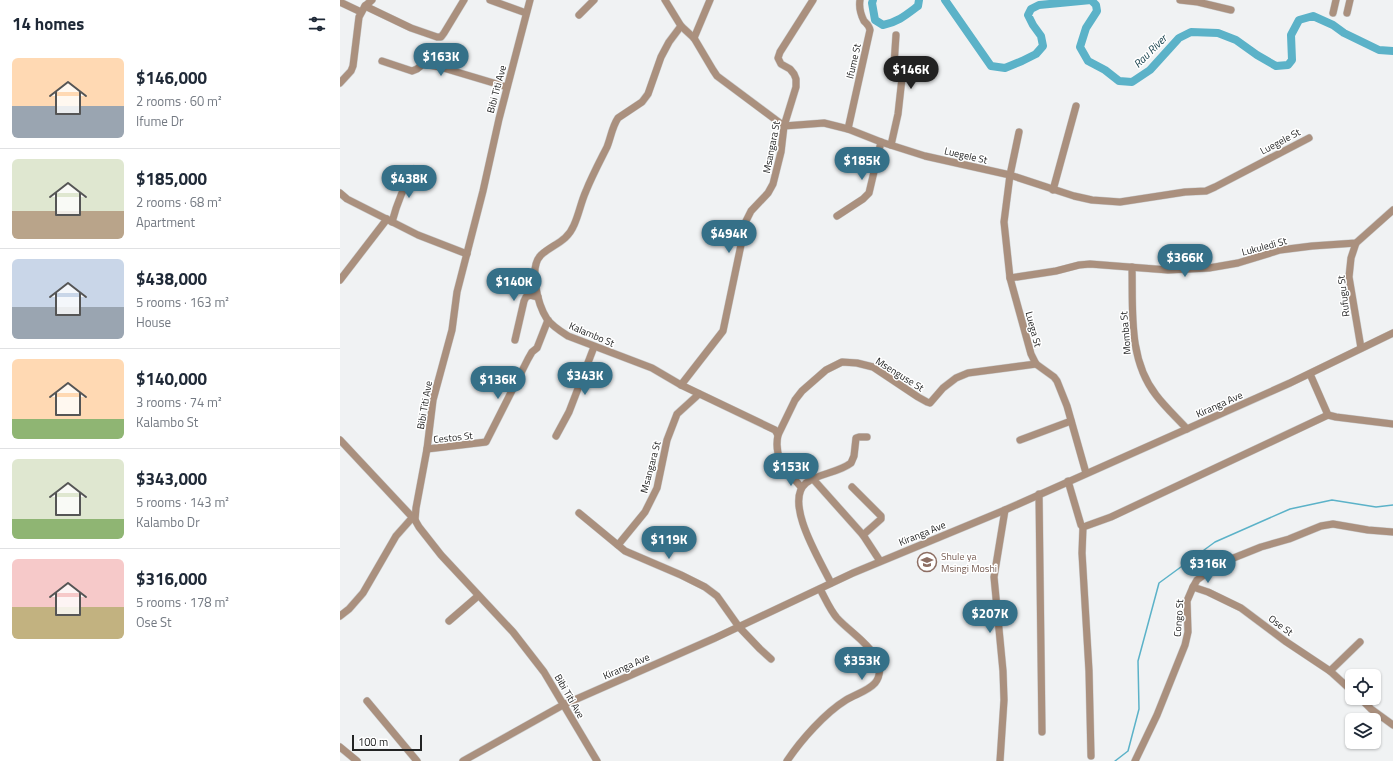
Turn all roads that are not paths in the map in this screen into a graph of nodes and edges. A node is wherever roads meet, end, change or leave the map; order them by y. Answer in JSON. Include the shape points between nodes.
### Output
{"nodes":[{"id":1,"x":372,"y":0,"type":"edge"},
{"id":2,"x":464,"y":0,"type":"edge"},
{"id":3,"x":490,"y":0,"type":"edge"},
{"id":4,"x":530,"y":0,"type":"edge"},
{"id":5,"x":594,"y":0,"type":"edge"},
{"id":6,"x":665,"y":0,"type":"edge"},
{"id":7,"x":710,"y":0,"type":"edge"},
{"id":8,"x":813,"y":0,"type":"edge"},
{"id":9,"x":860,"y":0,"type":"edge"},
{"id":10,"x":1180,"y":0,"type":"edge"},
{"id":11,"x":1336,"y":0,"type":"edge"},
{"id":12,"x":1350,"y":0,"type":"edge"},
{"id":13,"x":340,"y":2,"type":"edge"},
{"id":14,"x":363,"y":9,"type":"junction"},
{"id":15,"x":1231,"y":10,"type":"dead end"},
{"id":16,"x":526,"y":13,"type":"junction"},
{"id":17,"x":1333,"y":13,"type":"dead end"},
{"id":18,"x":1347,"y":13,"type":"dead end"},
{"id":19,"x":579,"y":15,"type":"dead end"},
{"id":20,"x":681,"y":26,"type":"junction"},
{"id":21,"x":896,"y":34,"type":"dead end"},
{"id":22,"x":694,"y":38,"type":"junction"},
{"id":23,"x":382,"y":61,"type":"dead end"},
{"id":24,"x":340,"y":83,"type":"edge"},
{"id":25,"x":507,"y":87,"type":"junction"},
{"id":26,"x":1076,"y":106,"type":"dead end"},
{"id":27,"x":784,"y":126,"type":"junction"},
{"id":28,"x":848,"y":129,"type":"junction"},
{"id":29,"x":1019,"y":132,"type":"dead end"},
{"id":30,"x":1308,"y":138,"type":"dead end"},
{"id":31,"x":881,"y":142,"type":"junction"},
{"id":32,"x":891,"y":145,"type":"junction"},
{"id":33,"x":414,"y":169,"type":"dead end"},
{"id":34,"x":1010,"y":175,"type":"junction"},
{"id":35,"x":1054,"y":190,"type":"junction"},
{"id":36,"x":340,"y":193,"type":"edge"},
{"id":37,"x":1393,"y":210,"type":"edge"},
{"id":38,"x":837,"y":216,"type":"dead end"},
{"id":39,"x":389,"y":221,"type":"junction"},
{"id":40,"x":1356,"y":242,"type":"junction"},
{"id":41,"x":467,"y":254,"type":"junction"},
{"id":42,"x":1132,"y":267,"type":"junction"},
{"id":43,"x":1010,"y":278,"type":"junction"},
{"id":44,"x":340,"y":280,"type":"edge"},
{"id":45,"x":538,"y":297,"type":"junction"},
{"id":46,"x":548,"y":320,"type":"junction"},
{"id":47,"x":1393,"y":333,"type":"edge"},
{"id":48,"x":515,"y":340,"type":"dead end"},
{"id":49,"x":594,"y":347,"type":"junction"},
{"id":50,"x":1361,"y":348,"type":"junction"},
{"id":51,"x":1036,"y":364,"type":"junction"},
{"id":52,"x":1310,"y":374,"type":"junction"},
{"id":53,"x":681,"y":385,"type":"junction"},
{"id":54,"x":699,"y":394,"type":"junction"},
{"id":55,"x":1328,"y":415,"type":"junction"},
{"id":56,"x":1071,"y":421,"type":"junction"},
{"id":57,"x":1393,"y":424,"type":"edge"},
{"id":58,"x":1187,"y":429,"type":"junction"},
{"id":59,"x":778,"y":435,"type":"junction"},
{"id":60,"x":556,"y":436,"type":"dead end"},
{"id":61,"x":867,"y":437,"type":"dead end"},
{"id":62,"x":340,"y":440,"type":"edge"},
{"id":63,"x":1020,"y":440,"type":"dead end"},
{"id":64,"x":427,"y":449,"type":"junction"},
{"id":65,"x":1086,"y":474,"type":"junction"},
{"id":66,"x":813,"y":479,"type":"junction"},
{"id":67,"x":1068,"y":481,"type":"junction"},
{"id":68,"x":801,"y":487,"type":"junction"},
{"id":69,"x":852,"y":487,"type":"dead end"},
{"id":70,"x":1039,"y":494,"type":"junction"},
{"id":71,"x":1005,"y":510,"type":"junction"},
{"id":72,"x":578,"y":513,"type":"dead end"},
{"id":73,"x":414,"y":519,"type":"junction"},
{"id":74,"x":1083,"y":526,"type":"junction"},
{"id":75,"x":1393,"y":532,"type":"edge"},
{"id":76,"x":863,"y":536,"type":"junction"},
{"id":77,"x":618,"y":545,"type":"junction"},
{"id":78,"x":880,"y":561,"type":"junction"},
{"id":79,"x":831,"y":583,"type":"junction"},
{"id":80,"x":1192,"y":587,"type":"junction"},
{"id":81,"x":820,"y":589,"type":"junction"},
{"id":82,"x":478,"y":596,"type":"junction"},
{"id":83,"x":340,"y":616,"type":"edge"},
{"id":84,"x":449,"y":622,"type":"dead end"},
{"id":85,"x":740,"y":627,"type":"junction"},
{"id":86,"x":1360,"y":642,"type":"dead end"},
{"id":87,"x":771,"y":659,"type":"dead end"},
{"id":88,"x":1330,"y":671,"type":"junction"},
{"id":89,"x":1345,"y":685,"type":"edge"},
{"id":90,"x":367,"y":701,"type":"dead end"},
{"id":91,"x":563,"y":705,"type":"junction"},
{"id":92,"x":1367,"y":705,"type":"edge"},
{"id":93,"x":1393,"y":725,"type":"edge"},
{"id":94,"x":1042,"y":732,"type":"dead end"},
{"id":95,"x":340,"y":747,"type":"edge"},
{"id":96,"x":1091,"y":756,"type":"dead end"},
{"id":97,"x":357,"y":761,"type":"edge"},
{"id":98,"x":416,"y":761,"type":"edge"},
{"id":99,"x":463,"y":761,"type":"edge"},
{"id":100,"x":597,"y":761,"type":"edge"},
{"id":101,"x":787,"y":761,"type":"edge"},
{"id":102,"x":1000,"y":761,"type":"edge"},
{"id":103,"x":1135,"y":761,"type":"edge"}],
"edges":[{"from":1,"to":14,"type":"street"},
{"from":2,"to":14,"type":"street","via":[[441,37]]},
{"from":3,"to":16,"type":"street"},
{"from":4,"to":16,"type":"street","name":"Bibi Titi Ave"},
{"from":5,"to":19,"type":"street"},
{"from":6,"to":20,"type":"street"},
{"from":7,"to":22,"type":"street"},
{"from":8,"to":27,"type":"street","name":"Msangara St","via":[[778,58],[796,79]]},
{"from":9,"to":28,"type":"street","name":"Ifume St","via":[[863,19],[870,30]]},
{"from":10,"to":15,"type":"street"},
{"from":11,"to":17,"type":"street"},
{"from":12,"to":18,"type":"street"},
{"from":13,"to":14,"type":"street"},
{"from":14,"to":24,"type":"street","via":[[357,28],[353,66]]},
{"from":16,"to":25,"type":"street","name":"Bibi Titi Ave"},
{"from":20,"to":22,"type":"street"},
{"from":20,"to":45,"type":"street","name":"Kalambo St","via":[[661,57],[648,94],[642,102],[615,122],[568,237],[541,255],[537,261],[534,270]]},
{"from":21,"to":32,"type":"street","via":[[894,65],[902,78]]},
{"from":22,"to":27,"type":"street","via":[[717,76]]},
{"from":23,"to":25,"type":"street","via":[[412,70],[423,64],[429,65]]},
{"from":25,"to":41,"type":"street","name":"Bibi Titi Ave"},
{"from":26,"to":35,"type":"street"},
{"from":27,"to":28,"type":"street","name":"Luegele St","via":[[824,123]]},
{"from":27,"to":53,"type":"street","name":"Msangara St","via":[[773,184],[746,221],[723,331]]},
{"from":28,"to":31,"type":"street","name":"Luegele St"},
{"from":29,"to":34,"type":"street","name":"Luega St"},
{"from":30,"to":35,"type":"street","name":"Luegele St","via":[[1206,190],[1120,202],[1092,200]]},
{"from":31,"to":32,"type":"street","name":"Luegele St"},
{"from":31,"to":38,"type":"street","via":[[869,193]]},
{"from":32,"to":34,"type":"street","name":"Luegele St","via":[[925,156]]},
{"from":33,"to":39,"type":"street"},
{"from":34,"to":35,"type":"street","name":"Luegele St"},
{"from":34,"to":43,"type":"street","name":"Luega St","via":[[1004,222]]},
{"from":36,"to":39,"type":"street"},
{"from":37,"to":40,"type":"street"},
{"from":39,"to":41,"type":"street"},
{"from":39,"to":44,"type":"street"},
{"from":40,"to":42,"type":"street","name":"Lukuledi St","via":[[1280,250],[1238,263],[1209,268],[1168,270]]},
{"from":40,"to":50,"type":"street","name":"Rufugu St","via":[[1349,277]]},
{"from":41,"to":64,"type":"street","name":"Bibi Titi Ave","via":[[452,330],[433,400]]},
{"from":42,"to":43,"type":"street","name":"Lukuledi St","via":[[1090,264]]},
{"from":42,"to":58,"type":"street","name":"Momba St","via":[[1134,333],[1138,361],[1155,395]]},
{"from":43,"to":51,"type":"street","name":"Luega St"},
{"from":45,"to":46,"type":"street","name":"Kalambo St"},
{"from":45,"to":48,"type":"street","via":[[526,297]]},
{"from":46,"to":49,"type":"street","name":"Kalambo St","via":[[556,329]]},
{"from":46,"to":64,"type":"street","name":"Cestos St","via":[[486,442]]},
{"from":47,"to":50,"type":"street","name":"Kiranga Ave"},
{"from":49,"to":53,"type":"street","name":"Kalambo St","via":[[652,368]]},
{"from":49,"to":60,"type":"street","via":[[569,412]]},
{"from":50,"to":52,"type":"street","name":"Kiranga Ave"},
{"from":51,"to":56,"type":"street","via":[[1057,381]]},
{"from":51,"to":59,"type":"street","name":"Msenguse St","via":[[968,373],[956,378],[927,402],[873,367],[857,362],[842,362],[826,370],[802,391]]},
{"from":52,"to":55,"type":"street"},
{"from":52,"to":58,"type":"street","name":"Kiranga Ave"},
{"from":53,"to":54,"type":"street","name":"Kalambo St"},
{"from":54,"to":59,"type":"street","name":"Kalambo St","via":[[770,427]]},
{"from":54,"to":77,"type":"street","name":"Msangara St","via":[[677,414],[657,488],[645,512]]},
{"from":55,"to":57,"type":"street"},
{"from":55,"to":74,"type":"street","via":[[1111,517],[1093,525]]},
{"from":56,"to":63,"type":"street"},
{"from":56,"to":65,"type":"street"},
{"from":58,"to":65,"type":"street","name":"Kiranga Ave"},
{"from":59,"to":68,"type":"street","via":[[776,443],[779,458]]},
{"from":61,"to":66,"type":"street","via":[[856,438],[851,463]]},
{"from":62,"to":73,"type":"street"},
{"from":64,"to":73,"type":"street","name":"Bibi Titi Ave"},
{"from":65,"to":67,"type":"street","name":"Kiranga Ave"},
{"from":66,"to":68,"type":"street"},
{"from":66,"to":76,"type":"street"},
{"from":67,"to":70,"type":"street","name":"Kiranga Ave"},
{"from":67,"to":74,"type":"street"},
{"from":68,"to":79,"type":"street","via":[[799,513]]},
{"from":69,"to":76,"type":"street","via":[[881,519]]},
{"from":70,"to":71,"type":"street","name":"Kiranga Ave"},
{"from":70,"to":94,"type":"street"},
{"from":71,"to":78,"type":"street","name":"Kiranga Ave"},
{"from":71,"to":102,"type":"street","via":[[994,576],[1004,693]]},
{"from":72,"to":77,"type":"street"},
{"from":73,"to":82,"type":"street","name":"Bibi Titi Ave","via":[[441,555]]},
{"from":73,"to":83,"type":"street","via":[[396,536],[363,593]]},
{"from":74,"to":96,"type":"street"},
{"from":75,"to":80,"type":"street","name":"Congo St","via":[[1333,524],[1321,526],[1221,563],[1197,580]]},
{"from":76,"to":78,"type":"street"},
{"from":77,"to":85,"type":"street","via":[[630,554],[704,587],[717,596]]},
{"from":78,"to":79,"type":"street","name":"Kiranga Ave"},
{"from":79,"to":81,"type":"street","name":"Kiranga Ave"},
{"from":80,"to":88,"type":"street","name":"Ose St","via":[[1241,608]]},
{"from":80,"to":103,"type":"street","name":"Congo St","via":[[1187,601],[1188,632],[1185,645]]},
{"from":81,"to":85,"type":"street","name":"Kiranga Ave"},
{"from":81,"to":101,"type":"street","via":[[836,617],[876,657],[880,667],[879,675],[876,682],[867,689],[846,700],[821,720]]},
{"from":82,"to":84,"type":"street"},
{"from":82,"to":91,"type":"street","name":"Bibi Titi Ave","via":[[528,651],[544,672]]},
{"from":85,"to":87,"type":"street"},
{"from":85,"to":91,"type":"street","name":"Kiranga Ave"},
{"from":86,"to":88,"type":"street"},
{"from":88,"to":89,"type":"street","name":"Ose St"},
{"from":90,"to":98,"type":"street"},
{"from":91,"to":99,"type":"street","name":"Kiranga Ave"},
{"from":91,"to":100,"type":"street","name":"Bibi Titi Ave"},
{"from":92,"to":93,"type":"street"},
{"from":95,"to":97,"type":"street"}]}
